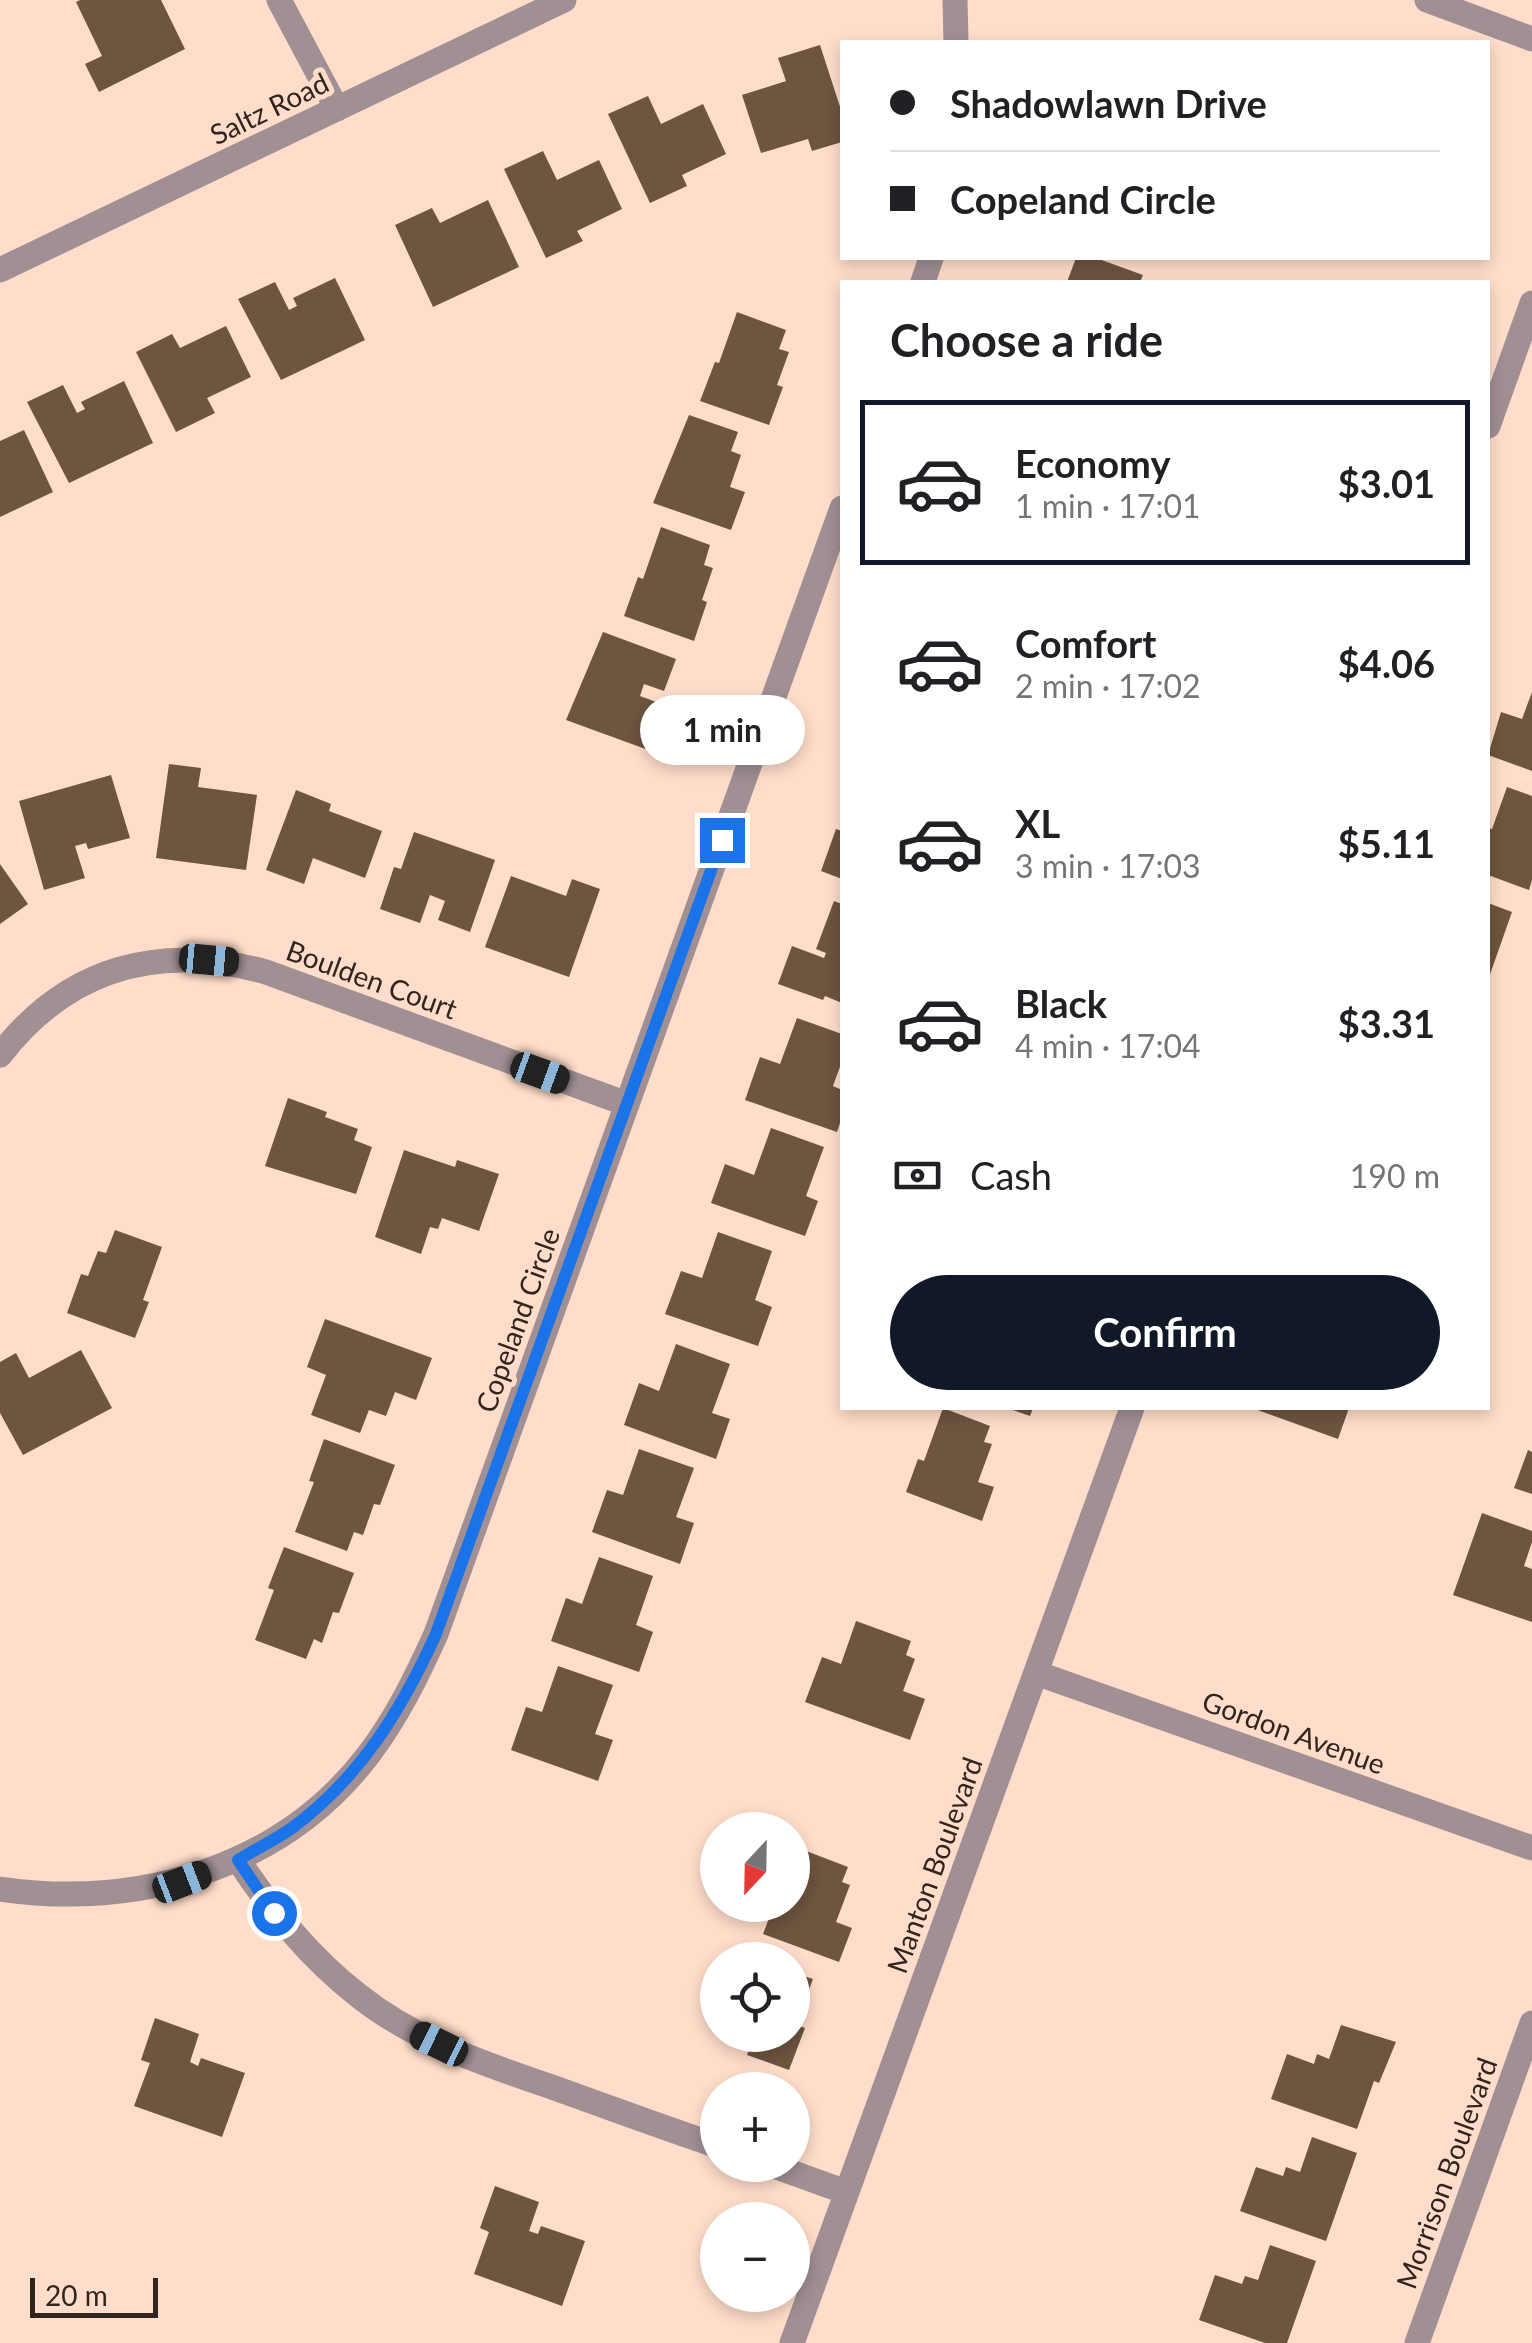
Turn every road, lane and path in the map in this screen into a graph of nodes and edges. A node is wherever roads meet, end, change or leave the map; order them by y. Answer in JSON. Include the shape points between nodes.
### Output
{"nodes":[{"id":1,"x":279,"y":0,"type":"edge"},
{"id":2,"x":564,"y":0,"type":"edge"},
{"id":3,"x":955,"y":0,"type":"edge"},
{"id":4,"x":1426,"y":0,"type":"edge"},
{"id":5,"x":1532,"y":38,"type":"edge"},
{"id":6,"x":956,"y":40,"type":"edge"},
{"id":7,"x":337,"y":109,"type":"junction"},
{"id":8,"x":0,"y":270,"type":"edge"},
{"id":9,"x":1532,"y":303,"type":"edge"},
{"id":10,"x":1490,"y":420,"type":"edge"},
{"id":11,"x":840,"y":514,"type":"edge"},
{"id":12,"x":0,"y":1054,"type":"edge"},
{"id":13,"x":626,"y":1104,"type":"junction"},
{"id":14,"x":1131,"y":1410,"type":"edge"},
{"id":15,"x":1036,"y":1673,"type":"junction"},
{"id":16,"x":1532,"y":1848,"type":"edge"},
{"id":17,"x":238,"y":1860,"type":"junction"},
{"id":18,"x":0,"y":1889,"type":"edge"},
{"id":19,"x":1532,"y":2022,"type":"edge"},
{"id":20,"x":700,"y":2140,"type":"edge"},
{"id":21,"x":810,"y":2179,"type":"edge"},
{"id":22,"x":846,"y":2192,"type":"junction"},
{"id":23,"x":792,"y":2343,"type":"edge"},
{"id":24,"x":1417,"y":2343,"type":"edge"}],
"edges":[{"from":1,"to":7,"type":"street"},
{"from":2,"to":7,"type":"street","name":"Saltz Road"},
{"from":3,"to":6,"type":"street"},
{"from":4,"to":5,"type":"street"},
{"from":7,"to":8,"type":"street","name":"Saltz Road"},
{"from":9,"to":10,"type":"street"},
{"from":11,"to":13,"type":"street","name":"Copeland Circle"},
{"from":12,"to":13,"type":"street","name":"Boulden Court","via":[[39,1012],[93,978],[188,958],[266,972]]},
{"from":13,"to":17,"type":"street","name":"Copeland Circle","via":[[411,1688],[368,1755],[332,1795]]},
{"from":14,"to":15,"type":"street","name":"Manton Boulevard"},
{"from":15,"to":16,"type":"street","name":"Gordon Avenue"},
{"from":15,"to":22,"type":"street","name":"Manton Boulevard"},
{"from":17,"to":18,"type":"street","name":"Copeland Circle","via":[[134,1892],[76,1896]]},
{"from":17,"to":20,"type":"street","via":[[315,1958],[412,2031],[466,2058]]},
{"from":19,"to":24,"type":"street","name":"Morrison Boulevard"},
{"from":21,"to":22,"type":"street"},
{"from":22,"to":23,"type":"street","name":"Manton Boulevard"}]}
